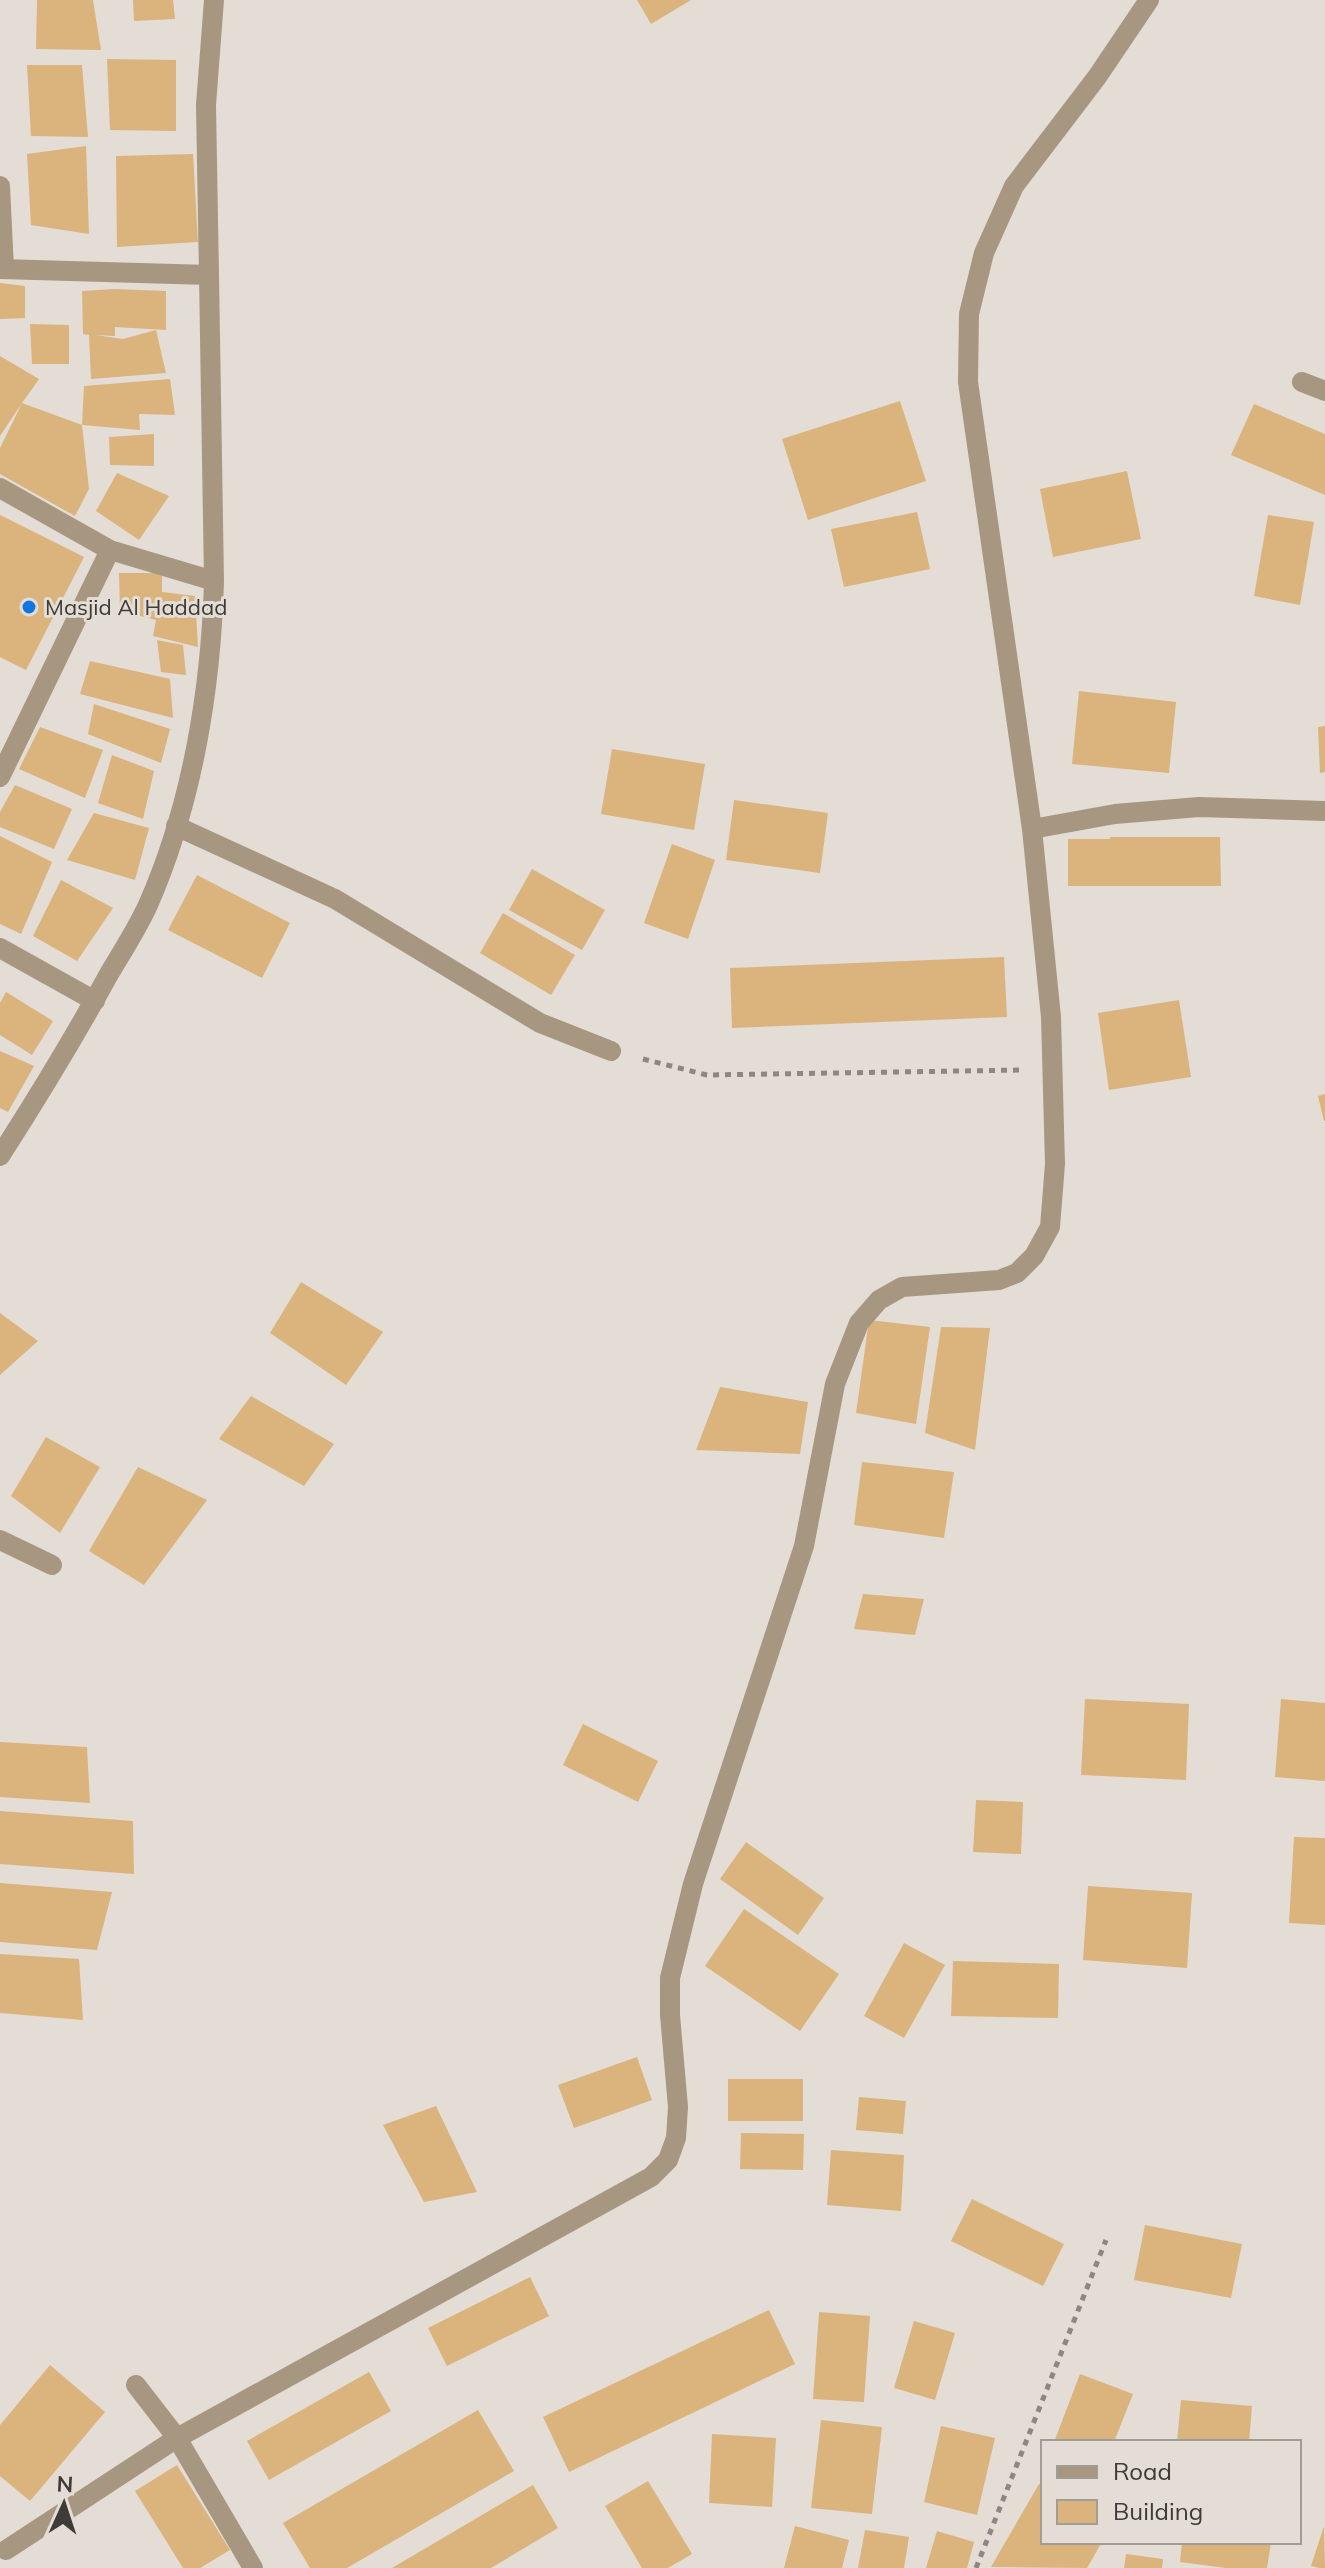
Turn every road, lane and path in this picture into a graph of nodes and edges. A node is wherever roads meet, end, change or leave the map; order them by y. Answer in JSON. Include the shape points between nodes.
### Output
{"nodes":[{"id":1,"x":214,"y":0,"type":"edge"},
{"id":2,"x":1149,"y":0,"type":"edge"},
{"id":3,"x":0,"y":186,"type":"edge"},
{"id":4,"x":2,"y":269,"type":"edge"},
{"id":5,"x":209,"y":275,"type":"junction"},
{"id":6,"x":1302,"y":382,"type":"dead end"},
{"id":7,"x":1325,"y":391,"type":"edge"},
{"id":8,"x":0,"y":488,"type":"edge"},
{"id":9,"x":110,"y":550,"type":"junction"},
{"id":10,"x":214,"y":581,"type":"junction"},
{"id":11,"x":0,"y":777,"type":"edge"},
{"id":12,"x":1325,"y":811,"type":"edge"},
{"id":13,"x":176,"y":826,"type":"junction"},
{"id":14,"x":1032,"y":829,"type":"junction"},
{"id":15,"x":0,"y":948,"type":"edge"},
{"id":16,"x":95,"y":1001,"type":"junction"},
{"id":17,"x":611,"y":1051,"type":"joint"},
{"id":18,"x":1053,"y":1070,"type":"junction"},
{"id":19,"x":0,"y":1156,"type":"edge"},
{"id":20,"x":0,"y":1540,"type":"edge"},
{"id":21,"x":52,"y":1565,"type":"dead end"},
{"id":22,"x":1106,"y":2240,"type":"dead end"},
{"id":23,"x":136,"y":2385,"type":"dead end"},
{"id":24,"x":177,"y":2438,"type":"junction"},
{"id":25,"x":6,"y":2550,"type":"dead end"},
{"id":26,"x":253,"y":2568,"type":"edge"},
{"id":27,"x":976,"y":2568,"type":"edge"}],
"edges":[{"from":1,"to":5,"type":"street","via":[[206,105]]},
{"from":2,"to":14,"type":"street","via":[[1014,186],[984,253],[969,314],[968,382]]},
{"from":3,"to":4,"type":"street"},
{"from":4,"to":5,"type":"street"},
{"from":5,"to":10,"type":"street"},
{"from":6,"to":7,"type":"street"},
{"from":8,"to":9,"type":"street"},
{"from":9,"to":10,"type":"street"},
{"from":9,"to":11,"type":"street"},
{"from":10,"to":13,"type":"street","via":[[212,648]]},
{"from":12,"to":14,"type":"street","via":[[1199,807],[1115,814]]},
{"from":13,"to":16,"type":"street","via":[[147,906]]},
{"from":13,"to":17,"type":"street","via":[[335,899],[540,1023]]},
{"from":14,"to":18,"type":"street"},
{"from":15,"to":16,"type":"street"},
{"from":16,"to":19,"type":"street"},
{"from":17,"to":18,"type":"path","via":[[707,1075]]},
{"from":18,"to":24,"type":"street","via":[[1050,1227],[1034,1256],[1017,1273],[999,1280],[902,1287],[879,1300],[859,1323],[835,1384],[804,1546],[693,1884],[670,1978],[678,2107],[668,2160],[651,2177]]},
{"from":20,"to":21,"type":"street"},
{"from":22,"to":27,"type":"path"},
{"from":23,"to":24,"type":"street"},
{"from":24,"to":25,"type":"street"},
{"from":24,"to":26,"type":"street"}]}
